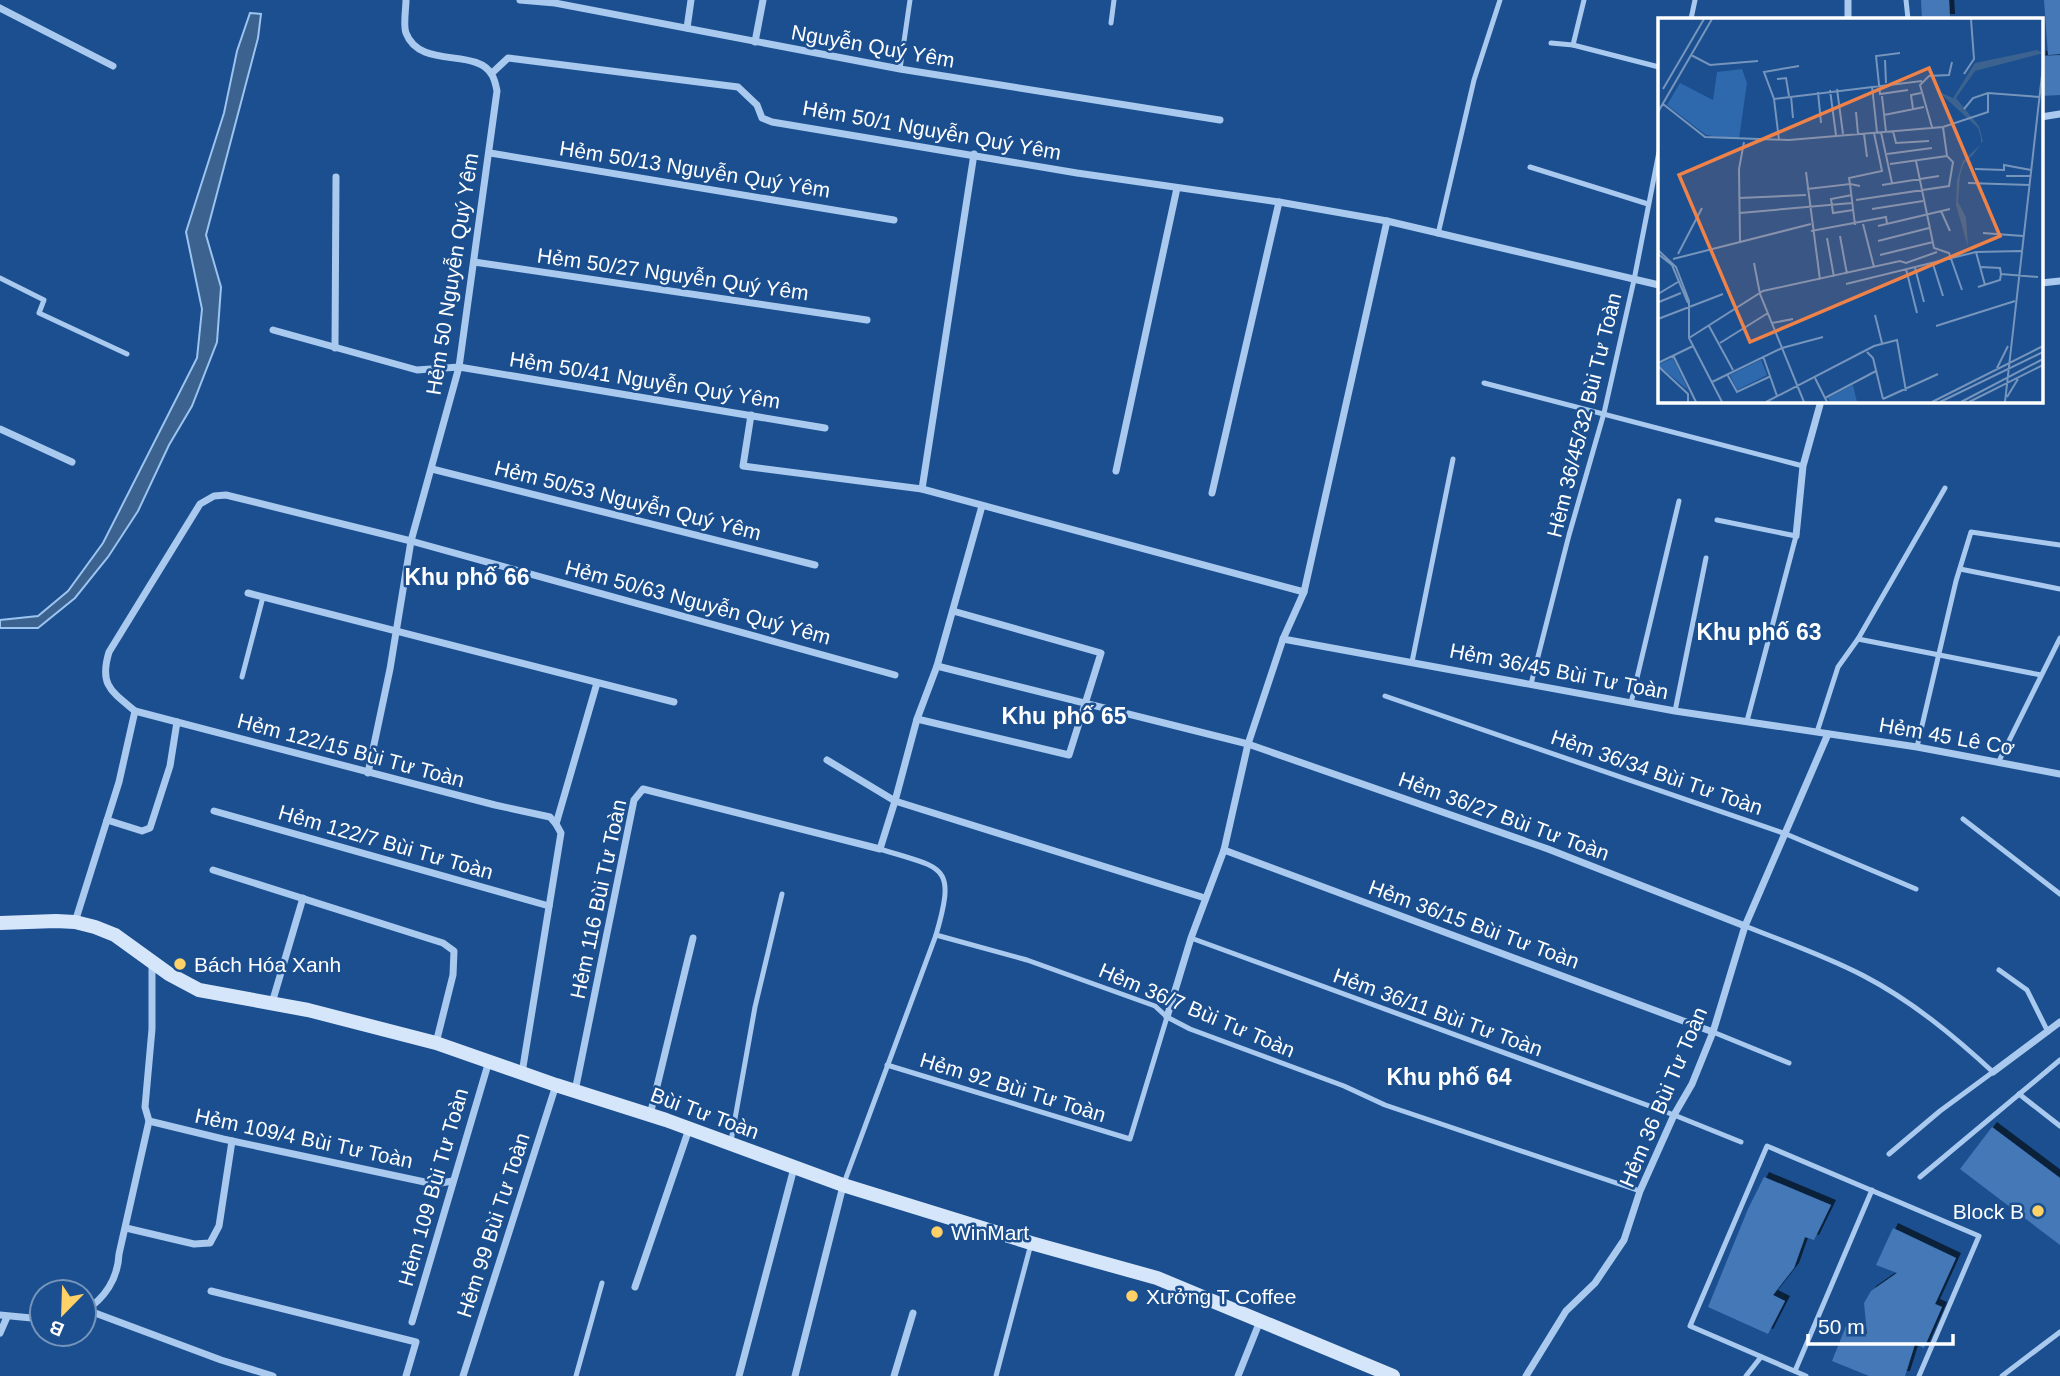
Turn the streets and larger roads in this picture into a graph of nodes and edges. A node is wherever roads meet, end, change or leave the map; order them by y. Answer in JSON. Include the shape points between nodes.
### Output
{"nodes":[{"id":1,"x":406,"y":0,"type":"edge"},
{"id":2,"x":520,"y":0,"type":"edge"},
{"id":3,"x":691,"y":0,"type":"edge"},
{"id":4,"x":763,"y":0,"type":"edge"},
{"id":5,"x":1848,"y":0,"type":"edge"},
{"id":6,"x":555,"y":2,"type":"edge"},
{"id":7,"x":0,"y":8,"type":"edge"},
{"id":8,"x":1848,"y":18,"type":"edge"},
{"id":9,"x":687,"y":28,"type":"junction"},
{"id":10,"x":755,"y":42,"type":"junction"},
{"id":11,"x":113,"y":66,"type":"dead end"},
{"id":12,"x":492,"y":73,"type":"junction"},
{"id":13,"x":2060,"y":114,"type":"edge"},
{"id":14,"x":2042,"y":117,"type":"edge"},
{"id":15,"x":1220,"y":120,"type":"dead end"},
{"id":16,"x":490,"y":153,"type":"junction"},
{"id":17,"x":974,"y":154,"type":"junction"},
{"id":18,"x":336,"y":177,"type":"dead end"},
{"id":19,"x":1177,"y":188,"type":"junction"},
{"id":20,"x":1279,"y":202,"type":"junction"},
{"id":21,"x":894,"y":220,"type":"dead end"},
{"id":22,"x":1387,"y":221,"type":"junction"},
{"id":23,"x":474,"y":262,"type":"junction"},
{"id":24,"x":2060,"y":281,"type":"edge"},
{"id":25,"x":2042,"y":284,"type":"edge"},
{"id":26,"x":1658,"y":285,"type":"edge"},
{"id":27,"x":867,"y":320,"type":"dead end"},
{"id":28,"x":273,"y":330,"type":"dead end"},
{"id":29,"x":335,"y":348,"type":"junction"},
{"id":30,"x":459,"y":367,"type":"junction"},
{"id":31,"x":1821,"y":402,"type":"edge"},
{"id":32,"x":751,"y":415,"type":"junction"},
{"id":33,"x":825,"y":428,"type":"dead end"},
{"id":34,"x":0,"y":429,"type":"edge"},
{"id":35,"x":72,"y":462,"type":"dead end"},
{"id":36,"x":432,"y":470,"type":"junction"},
{"id":37,"x":1116,"y":471,"type":"dead end"},
{"id":38,"x":922,"y":489,"type":"junction"},
{"id":39,"x":1212,"y":493,"type":"dead end"},
{"id":40,"x":982,"y":506,"type":"junction"},
{"id":41,"x":1796,"y":536,"type":"road end"},
{"id":42,"x":411,"y":541,"type":"junction"},
{"id":43,"x":815,"y":565,"type":"dead end"},
{"id":44,"x":1304,"y":592,"type":"junction"},
{"id":45,"x":248,"y":593,"type":"dead end"},
{"id":46,"x":953,"y":611,"type":"junction"},
{"id":47,"x":396,"y":630,"type":"junction"},
{"id":48,"x":1283,"y":639,"type":"junction"},
{"id":49,"x":937,"y":666,"type":"junction"},
{"id":50,"x":895,"y":675,"type":"dead end"},
{"id":51,"x":597,"y":682,"type":"junction"},
{"id":52,"x":674,"y":702,"type":"dead end"},
{"id":53,"x":1085,"y":704,"type":"junction"},
{"id":54,"x":135,"y":711,"type":"junction"},
{"id":55,"x":917,"y":719,"type":"junction"},
{"id":56,"x":177,"y":722,"type":"junction"},
{"id":57,"x":1828,"y":734,"type":"junction"},
{"id":58,"x":1248,"y":744,"type":"junction"},
{"id":59,"x":827,"y":760,"type":"dead end"},
{"id":60,"x":368,"y":773,"type":"junction"},
{"id":61,"x":2060,"y":774,"type":"edge"},
{"id":62,"x":895,"y":801,"type":"junction"},
{"id":63,"x":214,"y":811,"type":"dead end"},
{"id":64,"x":107,"y":820,"type":"junction"},
{"id":65,"x":556,"y":824,"type":"junction"},
{"id":66,"x":1224,"y":850,"type":"junction"},
{"id":67,"x":212,"y":870,"type":"dead end"},
{"id":68,"x":303,"y":898,"type":"junction"},
{"id":69,"x":1205,"y":898,"type":"junction"},
{"id":70,"x":549,"y":906,"type":"junction"},
{"id":71,"x":75,"y":922,"type":"junction"},
{"id":72,"x":0,"y":923,"type":"edge"},
{"id":73,"x":1745,"y":926,"type":"junction"},
{"id":74,"x":693,"y":938,"type":"dead end"},
{"id":75,"x":152,"y":961,"type":"junction"},
{"id":76,"x":272,"y":1004,"type":"junction"},
{"id":77,"x":1167,"y":1017,"type":"road end"},
{"id":78,"x":2060,"y":1022,"type":"edge"},
{"id":79,"x":1713,"y":1032,"type":"junction"},
{"id":80,"x":436,"y":1043,"type":"junction"},
{"id":81,"x":489,"y":1061,"type":"junction"},
{"id":82,"x":1993,"y":1072,"type":"road end"},
{"id":83,"x":522,"y":1073,"type":"junction"},
{"id":84,"x":556,"y":1085,"type":"junction"},
{"id":85,"x":575,"y":1091,"type":"junction"},
{"id":86,"x":650,"y":1115,"type":"junction"},
{"id":87,"x":149,"y":1121,"type":"junction"},
{"id":88,"x":689,"y":1128,"type":"junction"},
{"id":89,"x":232,"y":1141,"type":"junction"},
{"id":90,"x":794,"y":1168,"type":"junction"},
{"id":91,"x":453,"y":1181,"type":"junction"},
{"id":92,"x":843,"y":1185,"type":"junction"},
{"id":93,"x":126,"y":1228,"type":"junction"},
{"id":94,"x":635,"y":1287,"type":"dead end"},
{"id":95,"x":211,"y":1291,"type":"dead end"},
{"id":96,"x":98,"y":1300,"type":"edge"},
{"id":97,"x":913,"y":1313,"type":"dead end"},
{"id":98,"x":98,"y":1314,"type":"edge"},
{"id":99,"x":3,"y":1316,"type":"edge"},
{"id":100,"x":28,"y":1318,"type":"edge"},
{"id":101,"x":1260,"y":1320,"type":"junction"},
{"id":102,"x":412,"y":1322,"type":"dead end"},
{"id":103,"x":0,"y":1333,"type":"edge"},
{"id":104,"x":273,"y":1376,"type":"edge"},
{"id":105,"x":406,"y":1376,"type":"edge"},
{"id":106,"x":463,"y":1376,"type":"edge"},
{"id":107,"x":739,"y":1376,"type":"edge"},
{"id":108,"x":795,"y":1376,"type":"edge"},
{"id":109,"x":894,"y":1376,"type":"edge"},
{"id":110,"x":1238,"y":1376,"type":"edge"},
{"id":111,"x":1393,"y":1376,"type":"edge"},
{"id":112,"x":1526,"y":1376,"type":"edge"}],
"edges":[{"from":1,"to":12,"type":"street","via":[[406,33],[418,49],[476,63]]},
{"from":2,"to":6,"type":"street","name":"Nguyễn Quý Yêm"},
{"from":3,"to":9,"type":"street"},
{"from":4,"to":10,"type":"street"},
{"from":5,"to":8,"type":"street"},
{"from":6,"to":9,"type":"street","name":"Nguyễn Quý Yêm"},
{"from":7,"to":11,"type":"street"},
{"from":9,"to":10,"type":"street","name":"Nguyễn Quý Yêm"},
{"from":10,"to":15,"type":"street","name":"Nguyễn Quý Yêm"},
{"from":12,"to":16,"type":"street","name":"Hẻm 50 Nguyễn Quý Yêm","via":[[497,91]]},
{"from":12,"to":17,"type":"street","name":"Hẻm 50/1 Nguyễn Quý Yêm","via":[[508,58],[738,86],[757,105],[762,118],[772,122]]},
{"from":13,"to":14,"type":"street"},
{"from":16,"to":21,"type":"street","name":"Hẻm 50/13 Nguyễn Quý Yêm"},
{"from":16,"to":23,"type":"street","name":"Hẻm 50 Nguyễn Quý Yêm"},
{"from":17,"to":19,"type":"street","name":"Hẻm 50/1 Nguyễn Quý Yêm"},
{"from":17,"to":38,"type":"street"},
{"from":18,"to":29,"type":"street"},
{"from":19,"to":20,"type":"street","name":"Hẻm 50/1 Nguyễn Quý Yêm"},
{"from":19,"to":37,"type":"street"},
{"from":20,"to":22,"type":"street","name":"Hẻm 50/1 Nguyễn Quý Yêm"},
{"from":20,"to":39,"type":"street"},
{"from":22,"to":26,"type":"street","name":"Hẻm 50/1 Nguyễn Quý Yêm"},
{"from":22,"to":44,"type":"street"},
{"from":23,"to":27,"type":"street","name":"Hẻm 50/27 Nguyễn Quý Yêm"},
{"from":23,"to":30,"type":"street","name":"Hẻm 50 Nguyễn Quý Yêm"},
{"from":24,"to":25,"type":"street"},
{"from":28,"to":29,"type":"street","name":"Hẻm 50/41 Nguyễn Quý Yêm"},
{"from":29,"to":30,"type":"street","name":"Hẻm 50/41 Nguyễn Quý Yêm","via":[[417,370]]},
{"from":30,"to":32,"type":"street","name":"Hẻm 50/41 Nguyễn Quý Yêm"},
{"from":30,"to":36,"type":"street","name":"Hẻm 50 Nguyễn Quý Yêm"},
{"from":31,"to":41,"type":"street","via":[[1803,466]]},
{"from":32,"to":33,"type":"street","name":"Hẻm 50/41 Nguyễn Quý Yêm"},
{"from":32,"to":38,"type":"street","via":[[743,466]]},
{"from":34,"to":35,"type":"street"},
{"from":36,"to":42,"type":"street","name":"Hẻm 50 Nguyễn Quý Yêm"},
{"from":36,"to":43,"type":"street","name":"Hẻm 50/53 Nguyễn Quý Yêm"},
{"from":38,"to":40,"type":"street"},
{"from":40,"to":44,"type":"street"},
{"from":40,"to":46,"type":"street"},
{"from":42,"to":47,"type":"street","name":"Hẻm 50 Nguyễn Quý Yêm"},
{"from":42,"to":50,"type":"street","name":"Hẻm 50/63 Nguyễn Quý Yêm"},
{"from":42,"to":54,"type":"street","name":"Hẻm 50/63 Nguyễn Quý Yêm","via":[[226,495],[200,504],[109,652],[104,669],[107,684]]},
{"from":44,"to":48,"type":"street"},
{"from":45,"to":47,"type":"street"},
{"from":46,"to":49,"type":"street"},
{"from":46,"to":53,"type":"street","via":[[1101,653]]},
{"from":47,"to":51,"type":"street"},
{"from":47,"to":60,"type":"street","name":"Hẻm 50 Nguyễn Quý Yêm"},
{"from":48,"to":57,"type":"street","name":"Hẻm 36/45 Bùi Tư Toàn","via":[[1675,711]]},
{"from":48,"to":58,"type":"street"},
{"from":49,"to":53,"type":"street","name":"Hẻm 36/27 Bùi Tư Toàn"},
{"from":49,"to":55,"type":"street"},
{"from":51,"to":52,"type":"street"},
{"from":51,"to":65,"type":"street"},
{"from":53,"to":55,"type":"street","via":[[1069,755]]},
{"from":53,"to":58,"type":"street","name":"Hẻm 36/27 Bùi Tư Toàn"},
{"from":54,"to":56,"type":"street","name":"Hẻm 122/15 Bùi Tư Toàn"},
{"from":54,"to":64,"type":"street"},
{"from":55,"to":62,"type":"street"},
{"from":56,"to":60,"type":"street","name":"Hẻm 122/15 Bùi Tư Toàn"},
{"from":56,"to":64,"type":"street","via":[[170,766],[150,828],[142,831]]},
{"from":57,"to":61,"type":"street","name":"Hẻm 45 Lê Cơ"},
{"from":57,"to":73,"type":"street","name":"Hẻm 36 Bùi Tư Toàn"},
{"from":58,"to":66,"type":"street"},
{"from":58,"to":73,"type":"street","name":"Hẻm 36/27 Bùi Tư Toàn","via":[[1548,849]]},
{"from":59,"to":62,"type":"street"},
{"from":60,"to":65,"type":"street","name":"Hẻm 122/15 Bùi Tư Toàn","via":[[550,817]]},
{"from":62,"to":69,"type":"street"},
{"from":62,"to":85,"type":"street","name":"Hẻm 116 Bùi Tư Toàn","via":[[880,849],[643,789],[634,800]]},
{"from":63,"to":70,"type":"street","name":"Hẻm 122/7 Bùi Tư Toàn"},
{"from":64,"to":71,"type":"street"},
{"from":65,"to":70,"type":"street","via":[[561,833]]},
{"from":66,"to":69,"type":"street"},
{"from":66,"to":79,"type":"street","name":"Hẻm 36/15 Bùi Tư Toàn"},
{"from":67,"to":68,"type":"street"},
{"from":68,"to":76,"type":"street"},
{"from":68,"to":80,"type":"street","via":[[443,943],[454,951]]},
{"from":69,"to":77,"type":"street"},
{"from":70,"to":83,"type":"street"},
{"from":71,"to":72,"type":"street","name":"Bùi Tư Toàn"},
{"from":71,"to":75,"type":"street","name":"Bùi Tư Toàn","via":[[115,935]]},
{"from":73,"to":79,"type":"street","name":"Hẻm 36 Bùi Tư Toàn"},
{"from":74,"to":86,"type":"street"},
{"from":75,"to":76,"type":"street","name":"Bùi Tư Toàn","via":[[199,990]]},
{"from":75,"to":87,"type":"street","via":[[145,1107]]},
{"from":76,"to":80,"type":"street","name":"Bùi Tư Toàn"},
{"from":78,"to":82,"type":"street"},
{"from":79,"to":112,"type":"street","name":"Hẻm 36 Bùi Tư Toàn","via":[[1640,1191],[1624,1240],[1595,1283],[1566,1311]]},
{"from":80,"to":81,"type":"street","name":"Bùi Tư Toàn"},
{"from":81,"to":83,"type":"street","name":"Bùi Tư Toàn"},
{"from":81,"to":91,"type":"street","name":"Hẻm 109 Bùi Tư Toàn"},
{"from":83,"to":84,"type":"street","name":"Bùi Tư Toàn"},
{"from":84,"to":85,"type":"street","name":"Bùi Tư Toàn"},
{"from":84,"to":106,"type":"street","name":"Hẻm 99 Bùi Tư Toàn"},
{"from":85,"to":86,"type":"street","name":"Bùi Tư Toàn"},
{"from":86,"to":88,"type":"street","name":"Bùi Tư Toàn"},
{"from":87,"to":89,"type":"street","name":"Hẻm 109/4 Bùi Tư Toàn"},
{"from":87,"to":93,"type":"street"},
{"from":88,"to":90,"type":"street","name":"Bùi Tư Toàn"},
{"from":88,"to":94,"type":"street"},
{"from":89,"to":91,"type":"street","name":"Hẻm 109/4 Bùi Tư Toàn","via":[[434,1184]]},
{"from":89,"to":93,"type":"street","via":[[219,1226],[209,1243],[194,1244]]},
{"from":90,"to":92,"type":"street","name":"Bùi Tư Toàn"},
{"from":90,"to":107,"type":"street"},
{"from":91,"to":102,"type":"street","name":"Hẻm 109 Bùi Tư Toàn"},
{"from":92,"to":101,"type":"street","name":"Bùi Tư Toàn","via":[[1157,1278]]},
{"from":92,"to":108,"type":"street"},
{"from":93,"to":96,"type":"street","via":[[116,1276]]},
{"from":95,"to":105,"type":"street","via":[[416,1342]]},
{"from":97,"to":109,"type":"street"},
{"from":98,"to":104,"type":"street"},
{"from":99,"to":100,"type":"street"},
{"from":99,"to":103,"type":"street"},
{"from":101,"to":110,"type":"street"},
{"from":101,"to":111,"type":"street","name":"Bùi Tư Toàn"}]}
